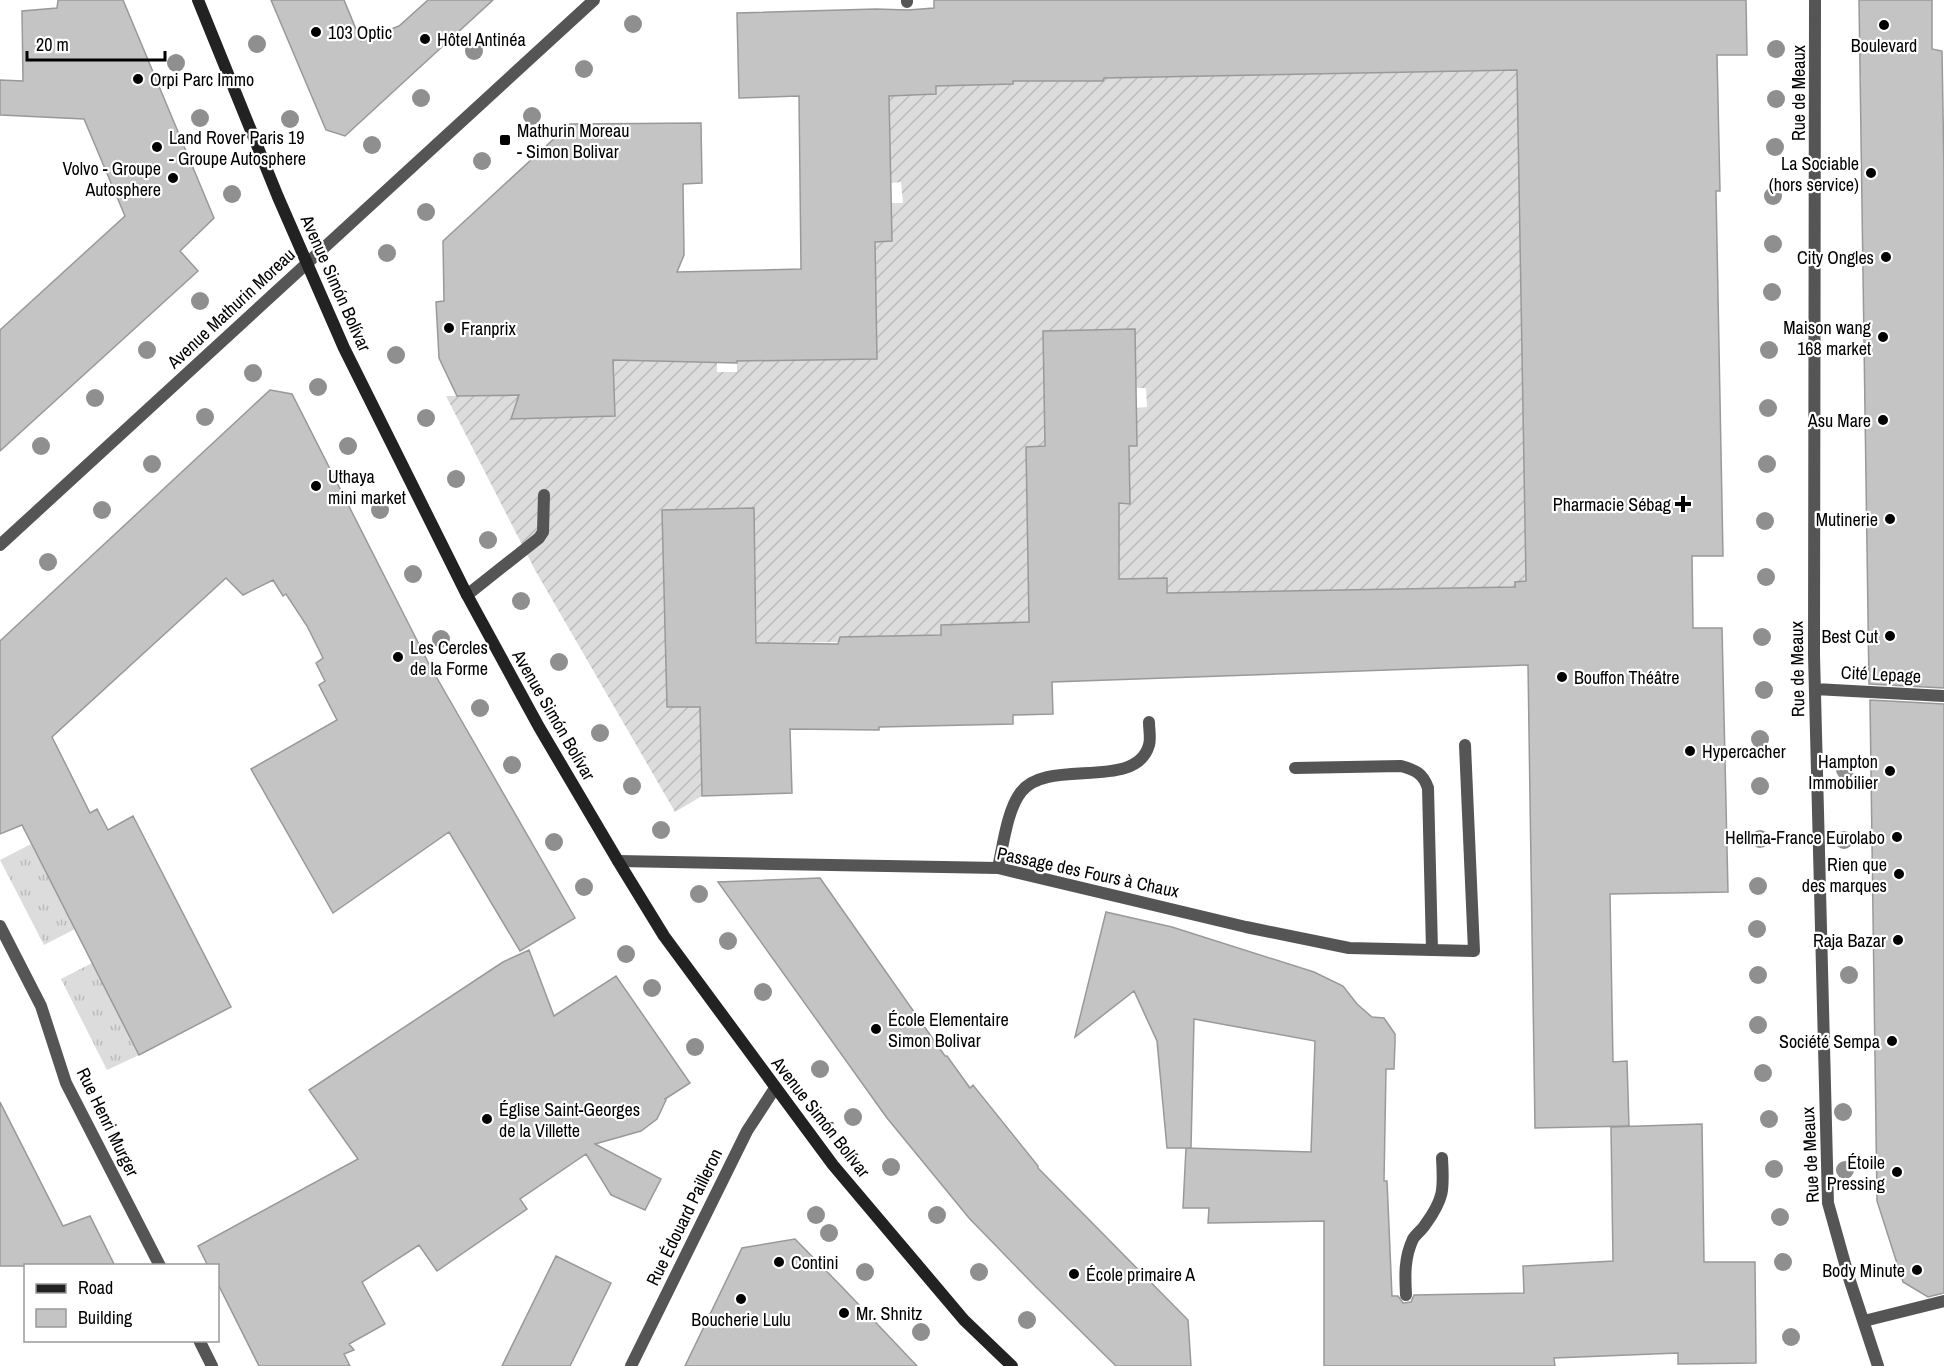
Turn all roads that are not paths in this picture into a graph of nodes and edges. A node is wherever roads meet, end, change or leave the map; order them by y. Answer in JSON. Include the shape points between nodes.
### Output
{"nodes":[{"id":1,"x":198,"y":0,"type":"edge"},
{"id":2,"x":594,"y":0,"type":"edge"},
{"id":3,"x":1815,"y":0,"type":"edge"},
{"id":4,"x":307,"y":262,"type":"junction"},
{"id":5,"x":544,"y":495,"type":"dead end"},
{"id":6,"x":0,"y":545,"type":"edge"},
{"id":7,"x":467,"y":595,"type":"junction"},
{"id":8,"x":1815,"y":689,"type":"junction"},
{"id":9,"x":1944,"y":696,"type":"edge"},
{"id":10,"x":1149,"y":722,"type":"dead end"},
{"id":11,"x":1465,"y":745,"type":"dead end"},
{"id":12,"x":1295,"y":768,"type":"dead end"},
{"id":13,"x":618,"y":861,"type":"junction"},
{"id":14,"x":998,"y":868,"type":"junction"},
{"id":15,"x":0,"y":926,"type":"edge"},
{"id":16,"x":1432,"y":950,"type":"junction"},
{"id":17,"x":775,"y":1088,"type":"junction"},
{"id":18,"x":1442,"y":1158,"type":"dead end"},
{"id":19,"x":159,"y":1264,"type":"edge"},
{"id":20,"x":1406,"y":1295,"type":"dead end"},
{"id":21,"x":1944,"y":1301,"type":"edge"},
{"id":22,"x":1864,"y":1321,"type":"junction"},
{"id":23,"x":200,"y":1342,"type":"edge"},
{"id":24,"x":212,"y":1366,"type":"edge"},
{"id":25,"x":631,"y":1366,"type":"edge"},
{"id":26,"x":1012,"y":1366,"type":"edge"},
{"id":27,"x":1878,"y":1366,"type":"edge"}],
"edges":[{"from":1,"to":4,"type":"main road","name":"Avenue Simón Bolívar"},
{"from":2,"to":4,"type":"street","name":"Avenue Mathurin Moreau"},
{"from":3,"to":8,"type":"street","name":"Rue de Meaux"},
{"from":4,"to":6,"type":"street","name":"Avenue Mathurin Moreau"},
{"from":4,"to":7,"type":"main road","name":"Avenue Simón Bolívar","via":[[344,348]]},
{"from":5,"to":7,"type":"street","via":[[543,532],[539,538]]},
{"from":7,"to":13,"type":"main road","name":"Avenue Simón Bolívar"},
{"from":8,"to":9,"type":"street","name":"Cité Lepage"},
{"from":8,"to":22,"type":"street","name":"Rue de Meaux","via":[[1828,1203]]},
{"from":10,"to":14,"type":"street","via":[[1150,744],[1144,757],[1128,769],[1052,776],[1021,792],[1012,810]]},
{"from":11,"to":16,"type":"street","name":"Passage des Fours à Chaux","via":[[1474,951]]},
{"from":12,"to":16,"type":"street","via":[[1401,766],[1424,777],[1428,788]]},
{"from":13,"to":14,"type":"street","name":"Passage des Fours à Chaux"},
{"from":13,"to":17,"type":"main road","name":"Avenue Simón Bolívar","via":[[664,936]]},
{"from":14,"to":16,"type":"street","name":"Passage des Fours à Chaux","via":[[1349,948]]},
{"from":15,"to":19,"type":"street","name":"Rue Henri Murger","via":[[41,1006],[66,1083]]},
{"from":17,"to":25,"type":"street","name":"Rue Édouard Pailleron","via":[[747,1131]]},
{"from":17,"to":26,"type":"main road","name":"Avenue Simón Bolívar","via":[[833,1165],[964,1320]]},
{"from":18,"to":20,"type":"street","via":[[1444,1188],[1438,1207],[1414,1237],[1405,1264]]},
{"from":21,"to":22,"type":"street"},
{"from":22,"to":27,"type":"street","name":"Rue de Meaux"},
{"from":23,"to":24,"type":"street"}]}
